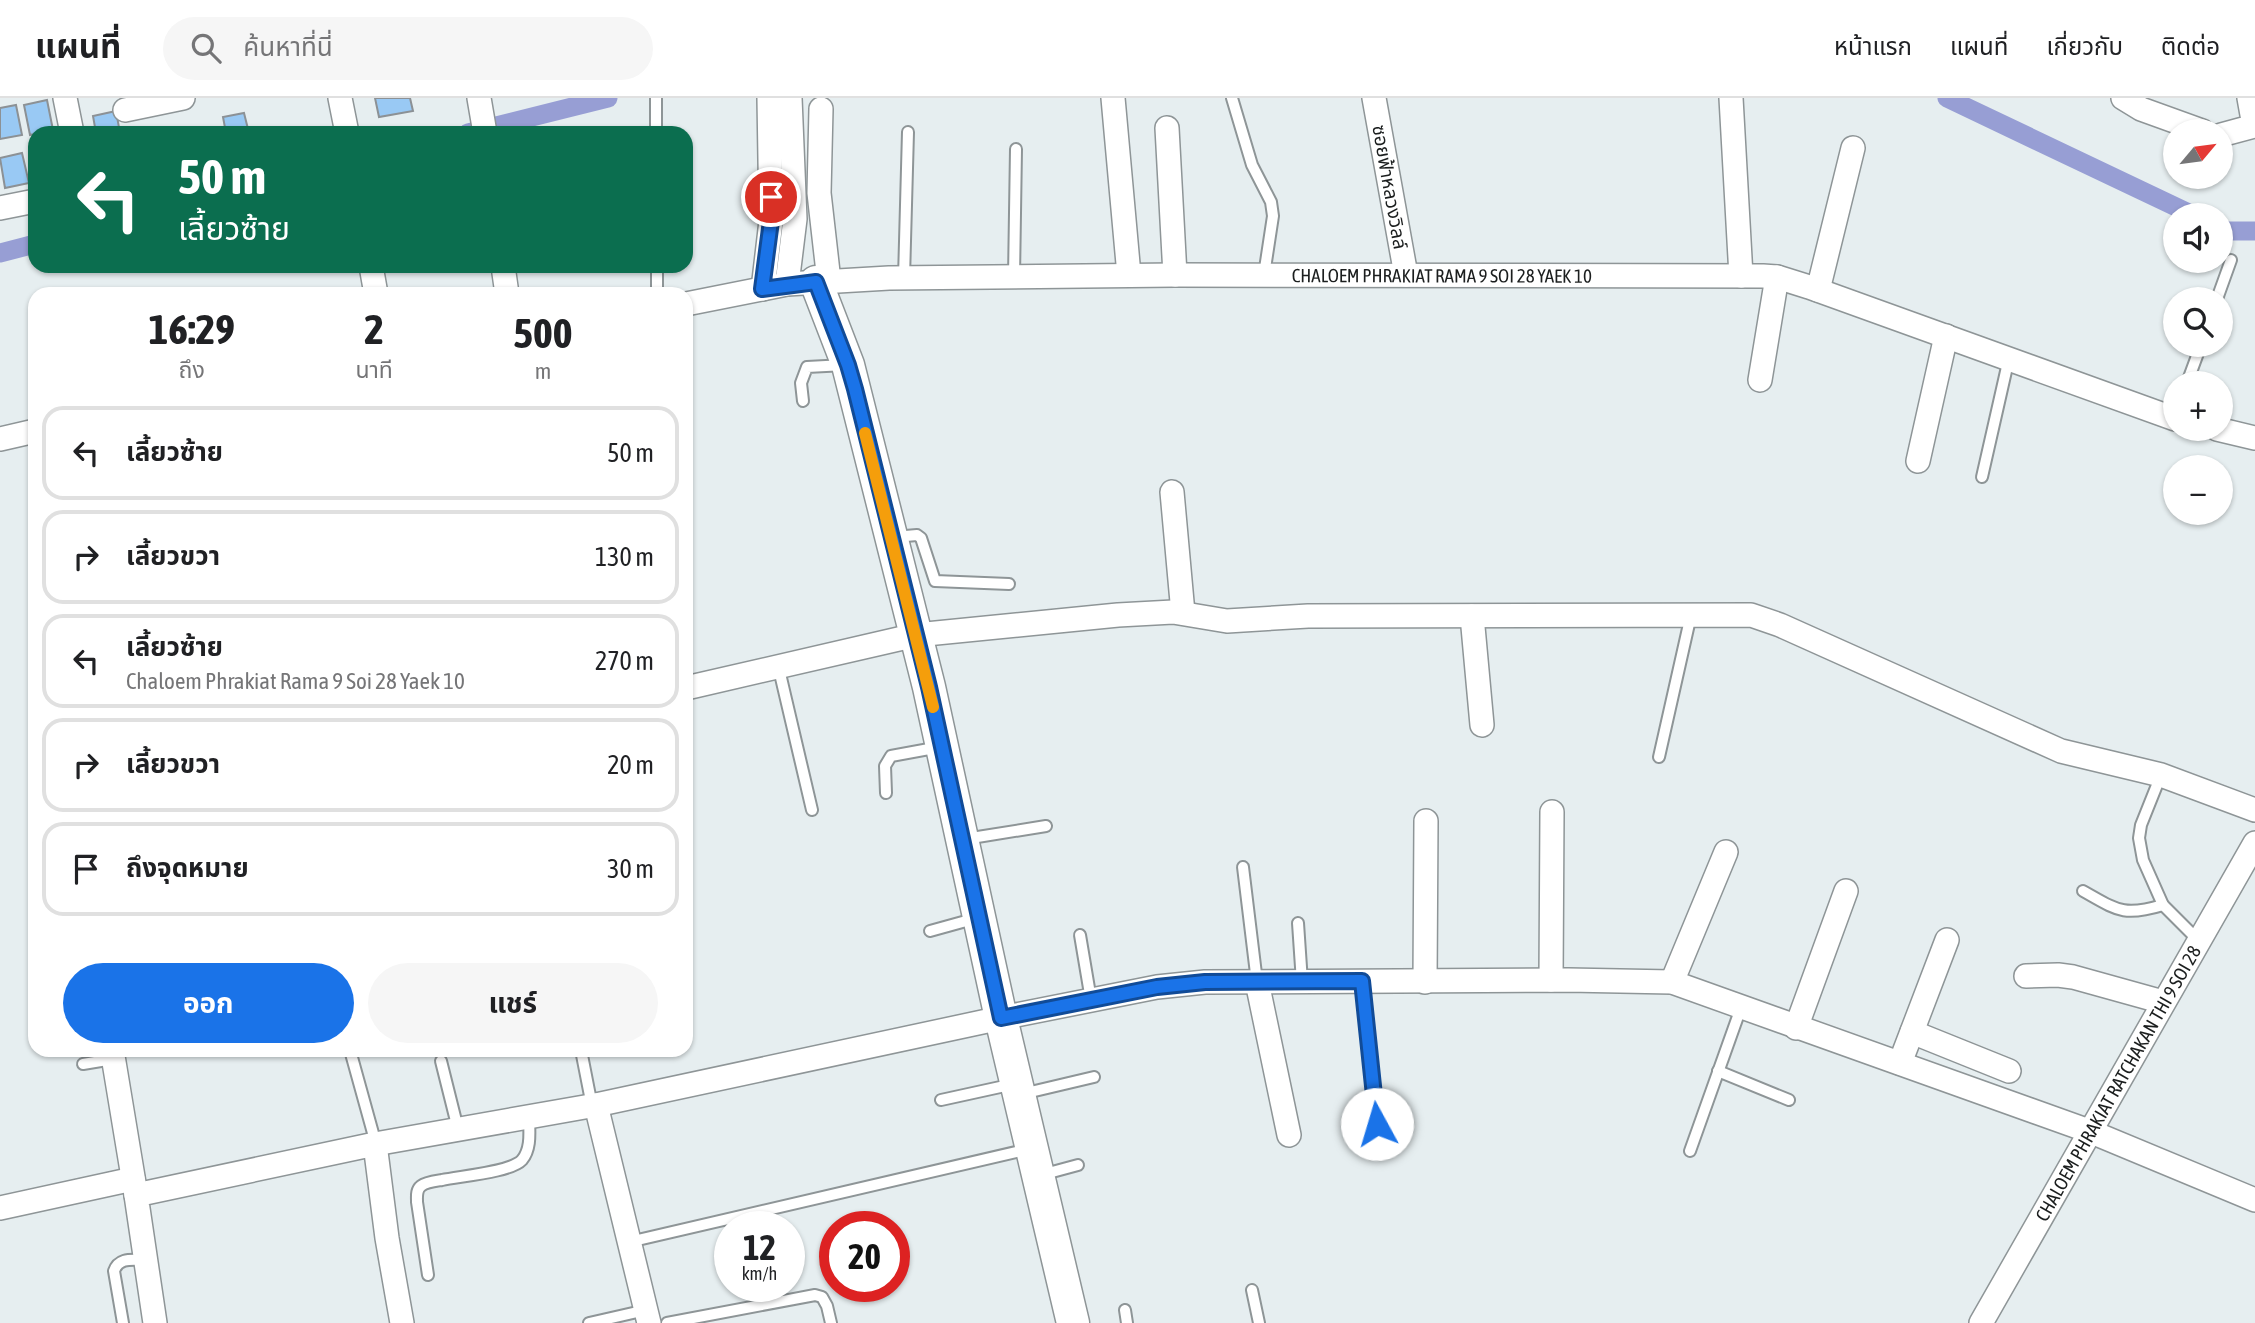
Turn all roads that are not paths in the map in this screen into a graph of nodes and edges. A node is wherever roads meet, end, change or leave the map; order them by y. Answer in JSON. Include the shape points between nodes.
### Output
{"nodes":[{"id":1,"x":65,"y":98,"type":"edge"},
{"id":2,"x":183,"y":98,"type":"edge"},
{"id":3,"x":340,"y":98,"type":"edge"},
{"id":4,"x":656,"y":98,"type":"edge"},
{"id":5,"x":769,"y":98,"type":"edge"},
{"id":6,"x":790,"y":98,"type":"edge"},
{"id":7,"x":1113,"y":98,"type":"edge"},
{"id":8,"x":1232,"y":98,"type":"edge"},
{"id":9,"x":1374,"y":98,"type":"edge"},
{"id":10,"x":1731,"y":98,"type":"edge"},
{"id":11,"x":2123,"y":98,"type":"edge"},
{"id":12,"x":2249,"y":98,"type":"edge"},
{"id":13,"x":479,"y":99,"type":"edge"},
{"id":14,"x":821,"y":109,"type":"dead end"},
{"id":15,"x":125,"y":110,"type":"dead end"},
{"id":16,"x":2169,"y":119,"type":"edge"},
{"id":17,"x":71,"y":126,"type":"edge"},
{"id":18,"x":346,"y":126,"type":"edge"},
{"id":19,"x":484,"y":126,"type":"edge"},
{"id":20,"x":656,"y":126,"type":"edge"},
{"id":21,"x":1167,"y":128,"type":"dead end"},
{"id":22,"x":2254,"y":128,"type":"edge"},
{"id":23,"x":908,"y":132,"type":"dead end"},
{"id":24,"x":2233,"y":132,"type":"edge"},
{"id":25,"x":1853,"y":148,"type":"dead end"},
{"id":26,"x":781,"y":149,"type":"junction"},
{"id":27,"x":1016,"y":149,"type":"dead end"},
{"id":28,"x":28,"y":202,"type":"edge"},
{"id":29,"x":0,"y":208,"type":"edge"},
{"id":30,"x":794,"y":219,"type":"junction"},
{"id":31,"x":771,"y":221,"type":"junction"},
{"id":32,"x":1129,"y":275,"type":"junction"},
{"id":33,"x":1175,"y":275,"type":"junction"},
{"id":34,"x":1264,"y":275,"type":"junction"},
{"id":35,"x":1406,"y":275,"type":"junction"},
{"id":36,"x":1014,"y":276,"type":"junction"},
{"id":37,"x":1741,"y":276,"type":"junction"},
{"id":38,"x":1777,"y":277,"type":"junction"},
{"id":39,"x":904,"y":278,"type":"junction"},
{"id":40,"x":811,"y":282,"type":"junction"},
{"id":41,"x":762,"y":289,"type":"junction"},
{"id":42,"x":1818,"y":290,"type":"junction"},
{"id":43,"x":693,"y":303,"type":"edge"},
{"id":44,"x":1946,"y":336,"type":"junction"},
{"id":45,"x":2009,"y":358,"type":"junction"},
{"id":46,"x":848,"y":365,"type":"junction"},
{"id":47,"x":1760,"y":380,"type":"dead end"},
{"id":48,"x":803,"y":401,"type":"dead end"},
{"id":49,"x":2163,"y":414,"type":"edge"},
{"id":50,"x":28,"y":433,"type":"edge"},
{"id":51,"x":2233,"y":433,"type":"edge"},
{"id":52,"x":2255,"y":438,"type":"edge"},
{"id":53,"x":0,"y":439,"type":"edge"},
{"id":54,"x":1918,"y":461,"type":"dead end"},
{"id":55,"x":1982,"y":477,"type":"dead end"},
{"id":56,"x":1172,"y":492,"type":"dead end"},
{"id":57,"x":892,"y":537,"type":"junction"},
{"id":58,"x":1009,"y":583,"type":"dead end"},
{"id":59,"x":1184,"y":613,"type":"junction"},
{"id":60,"x":1691,"y":615,"type":"junction"},
{"id":61,"x":1472,"y":616,"type":"junction"},
{"id":62,"x":916,"y":635,"type":"junction"},
{"id":63,"x":778,"y":665,"type":"junction"},
{"id":64,"x":693,"y":686,"type":"edge"},
{"id":65,"x":1482,"y":725,"type":"dead end"},
{"id":66,"x":942,"y":747,"type":"junction"},
{"id":67,"x":1659,"y":757,"type":"dead end"},
{"id":68,"x":2161,"y":775,"type":"junction"},
{"id":69,"x":886,"y":793,"type":"dead end"},
{"id":70,"x":812,"y":810,"type":"dead end"},
{"id":71,"x":2255,"y":810,"type":"edge"},
{"id":72,"x":1552,"y":811,"type":"dead end"},
{"id":73,"x":1426,"y":821,"type":"dead end"},
{"id":74,"x":1046,"y":826,"type":"dead end"},
{"id":75,"x":962,"y":839,"type":"junction"},
{"id":76,"x":2255,"y":844,"type":"edge"},
{"id":77,"x":1726,"y":852,"type":"dead end"},
{"id":78,"x":1243,"y":867,"type":"dead end"},
{"id":79,"x":1846,"y":891,"type":"dead end"},
{"id":80,"x":2083,"y":891,"type":"dead end"},
{"id":81,"x":2163,"y":905,"type":"junction"},
{"id":82,"x":979,"y":917,"type":"junction"},
{"id":83,"x":1298,"y":923,"type":"dead end"},
{"id":84,"x":930,"y":931,"type":"dead end"},
{"id":85,"x":1080,"y":935,"type":"dead end"},
{"id":86,"x":1947,"y":940,"type":"dead end"},
{"id":87,"x":2199,"y":941,"type":"junction"},
{"id":88,"x":2026,"y":976,"type":"dead end"},
{"id":89,"x":1362,"y":981,"type":"junction"},
{"id":90,"x":1552,"y":981,"type":"junction"},
{"id":91,"x":1257,"y":982,"type":"junction"},
{"id":92,"x":1302,"y":982,"type":"junction"},
{"id":93,"x":1425,"y":982,"type":"junction"},
{"id":94,"x":1672,"y":982,"type":"junction"},
{"id":95,"x":1091,"y":1000,"type":"junction"},
{"id":96,"x":2164,"y":1002,"type":"junction"},
{"id":97,"x":1742,"y":1005,"type":"junction"},
{"id":98,"x":1001,"y":1018,"type":"junction"},
{"id":99,"x":1796,"y":1028,"type":"junction"},
{"id":100,"x":1912,"y":1031,"type":"junction"},
{"id":101,"x":104,"y":1057,"type":"edge"},
{"id":102,"x":113,"y":1057,"type":"edge"},
{"id":103,"x":352,"y":1057,"type":"edge"},
{"id":104,"x":583,"y":1057,"type":"edge"},
{"id":105,"x":441,"y":1060,"type":"dead end"},
{"id":106,"x":1900,"y":1063,"type":"junction"},
{"id":107,"x":83,"y":1064,"type":"dead end"},
{"id":108,"x":1718,"y":1071,"type":"junction"},
{"id":109,"x":2009,"y":1071,"type":"dead end"},
{"id":110,"x":1094,"y":1077,"type":"dead end"},
{"id":111,"x":1018,"y":1089,"type":"junction"},
{"id":112,"x":941,"y":1100,"type":"dead end"},
{"id":113,"x":1789,"y":1100,"type":"dead end"},
{"id":114,"x":594,"y":1105,"type":"junction"},
{"id":115,"x":529,"y":1117,"type":"junction"},
{"id":116,"x":1377,"y":1124,"type":"dead end"},
{"id":117,"x":458,"y":1129,"type":"junction"},
{"id":118,"x":2089,"y":1131,"type":"junction"},
{"id":119,"x":1289,"y":1135,"type":"dead end"},
{"id":120,"x":375,"y":1144,"type":"junction"},
{"id":121,"x":1690,"y":1151,"type":"dead end"},
{"id":122,"x":1035,"y":1162,"type":"junction"},
{"id":123,"x":1079,"y":1165,"type":"dead end"},
{"id":124,"x":134,"y":1187,"type":"junction"},
{"id":125,"x":2255,"y":1200,"type":"edge"},
{"id":126,"x":0,"y":1208,"type":"edge"},
{"id":127,"x":629,"y":1242,"type":"junction"},
{"id":128,"x":145,"y":1260,"type":"junction"},
{"id":129,"x":428,"y":1275,"type":"dead end"},
{"id":130,"x":1252,"y":1290,"type":"dead end"},
{"id":131,"x":1125,"y":1310,"type":"dead end"},
{"id":132,"x":647,"y":1316,"type":"edge"},
{"id":133,"x":123,"y":1323,"type":"edge"},
{"id":134,"x":155,"y":1323,"type":"edge"},
{"id":135,"x":402,"y":1323,"type":"edge"},
{"id":136,"x":589,"y":1323,"type":"edge"},
{"id":137,"x":667,"y":1323,"type":"edge"},
{"id":138,"x":831,"y":1323,"type":"edge"},
{"id":139,"x":1073,"y":1323,"type":"edge"},
{"id":140,"x":1127,"y":1323,"type":"edge"},
{"id":141,"x":1259,"y":1323,"type":"edge"},
{"id":142,"x":1981,"y":1323,"type":"edge"}],
"edges":[{"from":1,"to":17,"type":"street"},
{"from":2,"to":15,"type":"street"},
{"from":3,"to":18,"type":"street"},
{"from":4,"to":20,"type":"lane"},
{"from":5,"to":26,"type":"street"},
{"from":6,"to":26,"type":"street"},
{"from":7,"to":32,"type":"street"},
{"from":8,"to":34,"type":"lane","via":[[1273,216]]},
{"from":9,"to":35,"type":"street","name":"ซอยฟ้าหลวงวิลล์"},
{"from":10,"to":37,"type":"street"},
{"from":11,"to":16,"type":"street"},
{"from":12,"to":22,"type":"street"},
{"from":13,"to":19,"type":"street"},
{"from":14,"to":40,"type":"street"},
{"from":21,"to":33,"type":"street"},
{"from":22,"to":24,"type":"street"},
{"from":23,"to":39,"type":"lane"},
{"from":25,"to":42,"type":"street"},
{"from":26,"to":30,"type":"street"},
{"from":26,"to":31,"type":"street"},
{"from":27,"to":36,"type":"lane"},
{"from":28,"to":29,"type":"street"},
{"from":30,"to":31,"type":"street"},
{"from":30,"to":40,"type":"street"},
{"from":31,"to":41,"type":"street"},
{"from":32,"to":33,"type":"street","name":"CHALOEM PHRAKIAT RAMA 9 SOI 28 YAEK 10"},
{"from":32,"to":36,"type":"street","name":"CHALOEM PHRAKIAT RAMA 9 SOI 28 YAEK 10"},
{"from":33,"to":34,"type":"street","name":"CHALOEM PHRAKIAT RAMA 9 SOI 28 YAEK 10"},
{"from":34,"to":35,"type":"street","name":"CHALOEM PHRAKIAT RAMA 9 SOI 28 YAEK 10"},
{"from":35,"to":37,"type":"street","name":"CHALOEM PHRAKIAT RAMA 9 SOI 28 YAEK 10"},
{"from":36,"to":39,"type":"street","name":"CHALOEM PHRAKIAT RAMA 9 SOI 28 YAEK 10"},
{"from":37,"to":38,"type":"street","name":"CHALOEM PHRAKIAT RAMA 9 SOI 28 YAEK 10"},
{"from":38,"to":42,"type":"street","name":"CHALOEM PHRAKIAT RAMA 9 SOI 28 YAEK 10"},
{"from":38,"to":47,"type":"street"},
{"from":39,"to":40,"type":"street","name":"CHALOEM PHRAKIAT RAMA 9 SOI 28 YAEK 10"},
{"from":40,"to":41,"type":"street","name":"CHALOEM PHRAKIAT RAMA 9 SOI 28 YAEK 10"},
{"from":40,"to":46,"type":"street"},
{"from":41,"to":43,"type":"street","name":"CHALOEM PHRAKIAT RAMA 9 SOI 28 YAEK 10"},
{"from":42,"to":44,"type":"street","name":"CHALOEM PHRAKIAT RAMA 9 SOI 28 YAEK 10"},
{"from":44,"to":45,"type":"street","name":"CHALOEM PHRAKIAT RAMA 9 SOI 28 YAEK 10"},
{"from":44,"to":54,"type":"street"},
{"from":45,"to":49,"type":"street","name":"CHALOEM PHRAKIAT RAMA 9 SOI 28 YAEK 10"},
{"from":45,"to":55,"type":"lane"},
{"from":46,"to":48,"type":"lane","via":[[807,367]]},
{"from":46,"to":57,"type":"street"},
{"from":50,"to":53,"type":"street"},
{"from":51,"to":52,"type":"street"},
{"from":56,"to":59,"type":"street"},
{"from":57,"to":58,"type":"lane","via":[[921,538],[935,581]]},
{"from":57,"to":62,"type":"street"},
{"from":59,"to":61,"type":"street","via":[[1227,621]]},
{"from":59,"to":62,"type":"street"},
{"from":60,"to":61,"type":"street"},
{"from":60,"to":67,"type":"lane"},
{"from":60,"to":68,"type":"street","via":[[1751,615],[2061,751]]},
{"from":61,"to":65,"type":"street"},
{"from":62,"to":63,"type":"street"},
{"from":62,"to":66,"type":"street"},
{"from":63,"to":64,"type":"street"},
{"from":63,"to":70,"type":"lane"},
{"from":66,"to":69,"type":"lane","via":[[891,756],[884,766]]},
{"from":66,"to":75,"type":"street"},
{"from":68,"to":71,"type":"street"},
{"from":68,"to":81,"type":"lane","via":[[2139,838],[2143,860]]},
{"from":72,"to":90,"type":"street"},
{"from":73,"to":93,"type":"street"},
{"from":74,"to":75,"type":"lane"},
{"from":75,"to":82,"type":"street"},
{"from":76,"to":87,"type":"street","name":"CHALOEM PHRAKIAT RATCHAKAN THI 9 SOI 28"},
{"from":77,"to":94,"type":"street"},
{"from":78,"to":91,"type":"lane"},
{"from":79,"to":99,"type":"street"},
{"from":80,"to":81,"type":"lane","via":[[2131,912]]},
{"from":81,"to":87,"type":"lane"},
{"from":82,"to":84,"type":"lane"},
{"from":82,"to":98,"type":"street"},
{"from":83,"to":92,"type":"lane"},
{"from":85,"to":95,"type":"lane"},
{"from":86,"to":100,"type":"street"},
{"from":87,"to":96,"type":"street","name":"CHALOEM PHRAKIAT RATCHAKAN THI 9 SOI 28"},
{"from":88,"to":96,"type":"street","via":[[2073,977]]},
{"from":89,"to":92,"type":"street"},
{"from":89,"to":93,"type":"street"},
{"from":89,"to":116,"type":"lane"},
{"from":90,"to":93,"type":"street"},
{"from":90,"to":94,"type":"street"},
{"from":91,"to":92,"type":"street"},
{"from":91,"to":95,"type":"street","via":[[1157,987]]},
{"from":91,"to":119,"type":"street"},
{"from":94,"to":97,"type":"street"},
{"from":95,"to":98,"type":"street"},
{"from":96,"to":118,"type":"street","name":"CHALOEM PHRAKIAT RATCHAKAN THI 9 SOI 28"},
{"from":97,"to":99,"type":"street"},
{"from":97,"to":108,"type":"lane"},
{"from":98,"to":111,"type":"street"},
{"from":98,"to":114,"type":"street"},
{"from":99,"to":106,"type":"street"},
{"from":100,"to":106,"type":"street"},
{"from":100,"to":109,"type":"street"},
{"from":101,"to":107,"type":"lane"},
{"from":102,"to":124,"type":"street"},
{"from":103,"to":120,"type":"lane"},
{"from":104,"to":114,"type":"lane"},
{"from":105,"to":117,"type":"lane"},
{"from":106,"to":118,"type":"street"},
{"from":108,"to":113,"type":"lane"},
{"from":108,"to":121,"type":"lane"},
{"from":110,"to":111,"type":"lane"},
{"from":111,"to":112,"type":"lane"},
{"from":111,"to":122,"type":"street"},
{"from":114,"to":115,"type":"street"},
{"from":114,"to":127,"type":"street"},
{"from":115,"to":117,"type":"street"},
{"from":115,"to":129,"type":"lane","via":[[528,1147],[515,1165],[428,1183],[417,1191]]},
{"from":117,"to":120,"type":"street"},
{"from":118,"to":125,"type":"street"},
{"from":118,"to":142,"type":"street","name":"CHALOEM PHRAKIAT RATCHAKAN THI 9 SOI 28"},
{"from":120,"to":124,"type":"street"},
{"from":120,"to":135,"type":"street"},
{"from":122,"to":123,"type":"lane"},
{"from":122,"to":127,"type":"lane"},
{"from":122,"to":139,"type":"street"},
{"from":124,"to":126,"type":"street"},
{"from":124,"to":128,"type":"street"},
{"from":127,"to":132,"type":"street"},
{"from":128,"to":133,"type":"lane","via":[[121,1260],[114,1271]]},
{"from":128,"to":134,"type":"street"},
{"from":130,"to":141,"type":"lane"},
{"from":131,"to":140,"type":"lane"},
{"from":132,"to":136,"type":"lane"},
{"from":137,"to":138,"type":"lane","via":[[815,1295],[822,1297]]}]}
